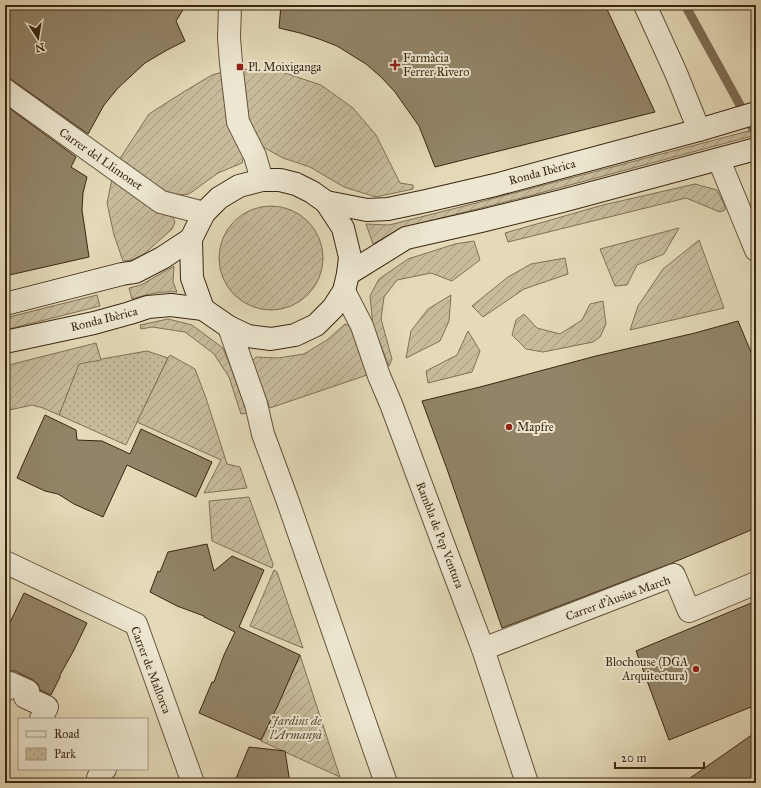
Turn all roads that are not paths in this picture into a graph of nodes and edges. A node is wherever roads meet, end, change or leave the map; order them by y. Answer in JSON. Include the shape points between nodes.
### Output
{"nodes":[{"id":1,"x":230,"y":5,"type":"edge"},
{"id":2,"x":645,"y":5,"type":"edge"},
{"id":3,"x":5,"y":90,"type":"edge"},
{"id":4,"x":756,"y":113,"type":"edge"},
{"id":5,"x":699,"y":130,"type":"junction"},
{"id":6,"x":756,"y":149,"type":"edge"},
{"id":7,"x":719,"y":160,"type":"junction"},
{"id":8,"x":262,"y":180,"type":"junction"},
{"id":9,"x":326,"y":202,"type":"junction"},
{"id":10,"x":204,"y":212,"type":"junction"},
{"id":11,"x":191,"y":239,"type":"junction"},
{"id":12,"x":756,"y":250,"type":"edge"},
{"id":13,"x":346,"y":282,"type":"junction"},
{"id":14,"x":5,"y":304,"type":"edge"},
{"id":15,"x":203,"y":309,"type":"junction"},
{"id":16,"x":229,"y":327,"type":"junction"},
{"id":17,"x":5,"y":342,"type":"edge"},
{"id":18,"x":5,"y":562,"type":"edge"},
{"id":19,"x":756,"y":583,"type":"edge"},
{"id":20,"x":483,"y":649,"type":"junction"},
{"id":21,"x":5,"y":688,"type":"edge"},
{"id":22,"x":42,"y":718,"type":"edge"},
{"id":23,"x":102,"y":770,"type":"edge"},
{"id":24,"x":98,"y":783,"type":"edge"},
{"id":25,"x":193,"y":783,"type":"edge"},
{"id":26,"x":386,"y":783,"type":"edge"},
{"id":27,"x":527,"y":783,"type":"edge"}],
"edges":[{"from":1,"to":8,"type":"street","via":[[230,63],[238,122],[255,156]]},
{"from":2,"to":5,"type":"street"},
{"from":3,"to":10,"type":"street","name":"Carrer del Llimonet","via":[[161,202]]},
{"from":4,"to":5,"type":"street","name":"Ronda Ibèrica"},
{"from":5,"to":9,"type":"street","name":"Ronda Ibèrica","via":[[496,185],[388,209],[367,210]]},
{"from":6,"to":7,"type":"street"},
{"from":7,"to":12,"type":"street"},
{"from":7,"to":13,"type":"street","via":[[512,214],[406,238]]},
{"from":8,"to":9,"type":"street","via":[[280,180],[296,184]]},
{"from":8,"to":10,"type":"street","via":[[240,186],[219,198]]},
{"from":9,"to":13,"type":"street","via":[[343,228],[350,257]]},
{"from":10,"to":11,"type":"street"},
{"from":11,"to":14,"type":"street","via":[[135,272]]},
{"from":11,"to":15,"type":"street","via":[[192,278]]},
{"from":13,"to":16,"type":"street","via":[[333,308],[316,325],[295,335],[271,339],[248,336]]},
{"from":13,"to":20,"type":"street","name":"Rambla de Pep Ventura"},
{"from":15,"to":16,"type":"street"},
{"from":15,"to":17,"type":"street","name":"Ronda Ibèrica","via":[[171,304],[148,307]]},
{"from":16,"to":26,"type":"street","via":[[256,404],[263,434]]},
{"from":18,"to":25,"type":"street","name":"Carrer de Mallorca","via":[[136,624]]},
{"from":19,"to":20,"type":"street","name":"Carrer d'Àusias March","via":[[689,611],[674,575]]},
{"from":20,"to":27,"type":"street","name":"Rambla de Pep Ventura"},
{"from":21,"to":22,"type":"street","via":[[7,689],[10,683],[28,690],[25,697],[47,707]]},
{"from":23,"to":24,"type":"street"}]}
